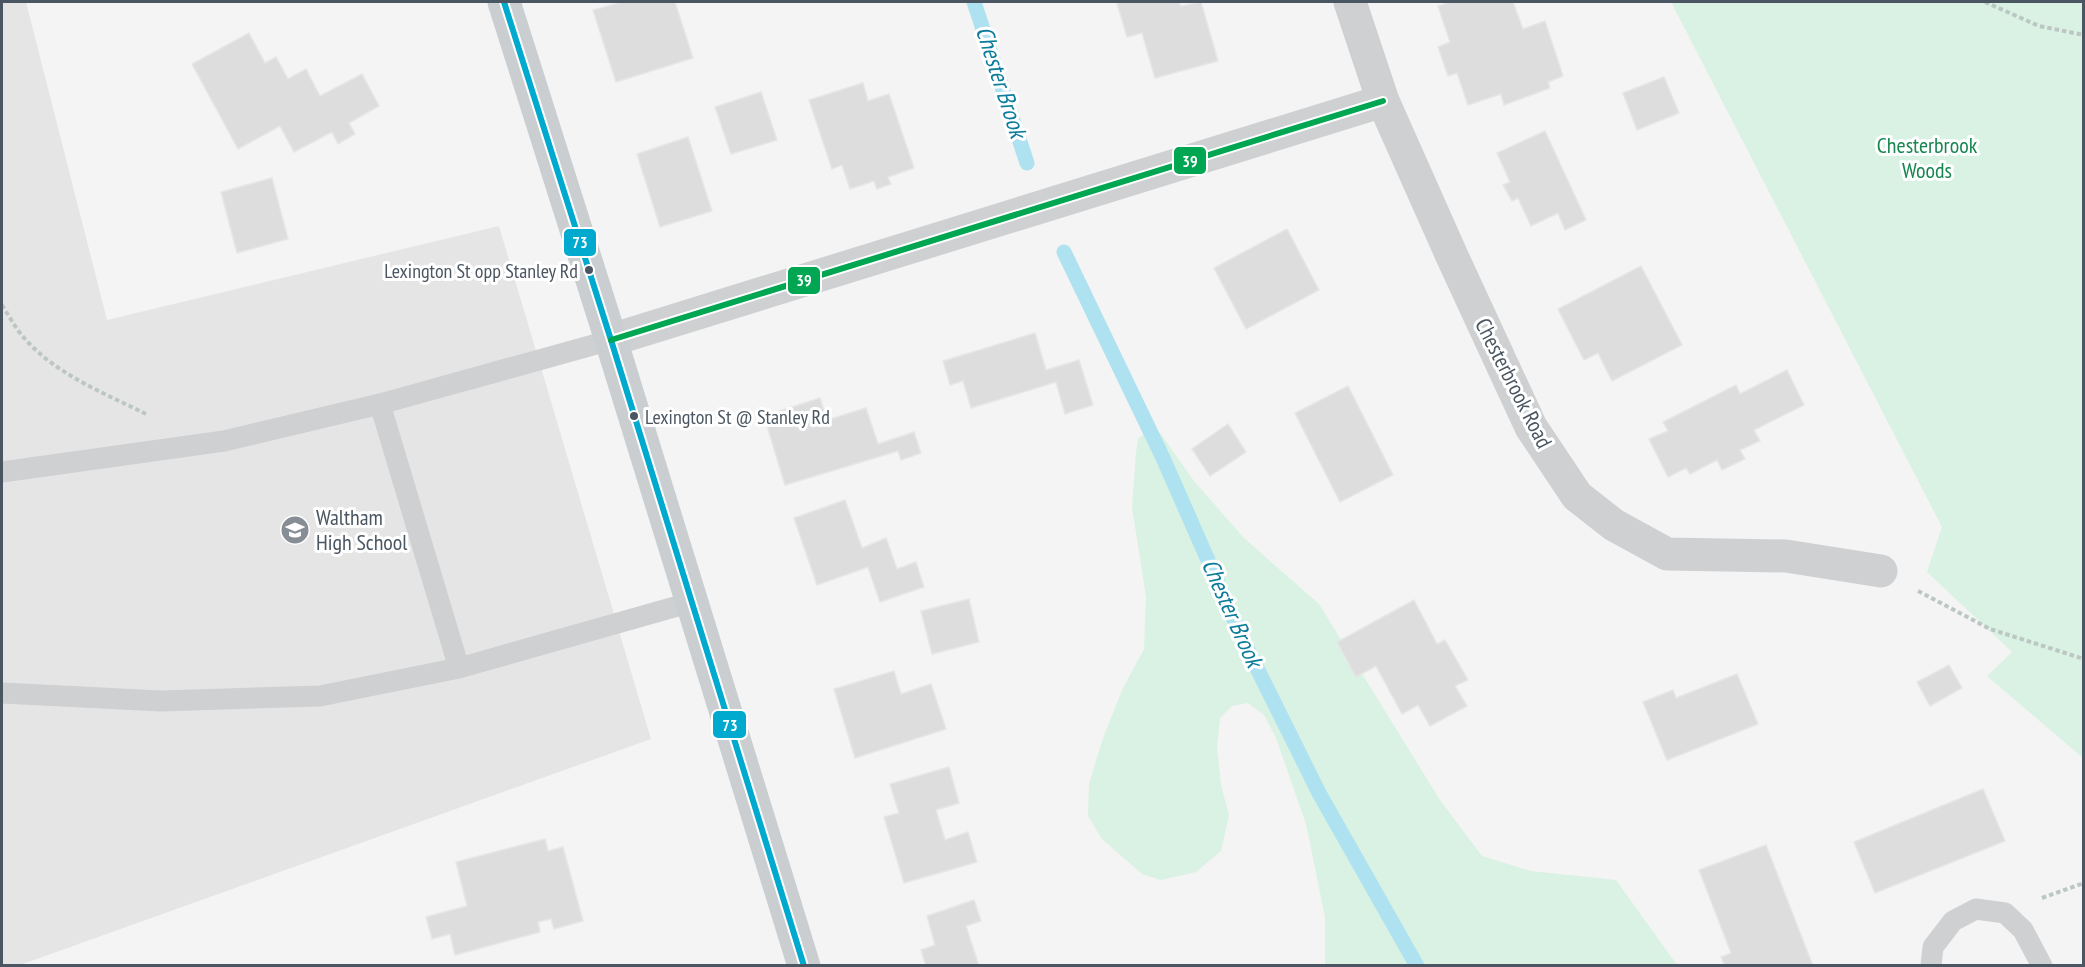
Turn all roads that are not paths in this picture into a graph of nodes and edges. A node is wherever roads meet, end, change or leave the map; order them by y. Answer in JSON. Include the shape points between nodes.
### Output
{"nodes":[{"id":1,"x":504,"y":2,"type":"edge"},
{"id":2,"x":1350,"y":2,"type":"edge"},
{"id":3,"x":1383,"y":101,"type":"junction"},
{"id":4,"x":611,"y":340,"type":"junction"},
{"id":5,"x":380,"y":404,"type":"junction"},
{"id":6,"x":2,"y":472,"type":"edge"},
{"id":7,"x":1881,"y":571,"type":"road end"},
{"id":8,"x":692,"y":602,"type":"junction"},
{"id":9,"x":459,"y":668,"type":"junction"},
{"id":10,"x":2,"y":693,"type":"edge"},
{"id":11,"x":804,"y":966,"type":"edge"},
{"id":12,"x":1931,"y":966,"type":"edge"},
{"id":13,"x":2042,"y":966,"type":"edge"}],
"edges":[{"from":1,"to":4,"type":"main road"},
{"from":2,"to":3,"type":"street","name":"Chesterbrook Road"},
{"from":3,"to":4,"type":"street"},
{"from":3,"to":7,"type":"street","name":"Chesterbrook Road","via":[[1531,427],[1577,496],[1614,525],[1667,554],[1786,556]]},
{"from":4,"to":5,"type":"lane"},
{"from":4,"to":8,"type":"main road"},
{"from":5,"to":6,"type":"lane","via":[[224,441]]},
{"from":5,"to":9,"type":"lane"},
{"from":8,"to":9,"type":"lane"},
{"from":8,"to":11,"type":"main road"},
{"from":9,"to":10,"type":"lane","via":[[320,696],[161,701]]},
{"from":12,"to":13,"type":"lane","via":[[1933,947],[1953,921],[1976,909],[2005,913],[2024,930]]}]}
